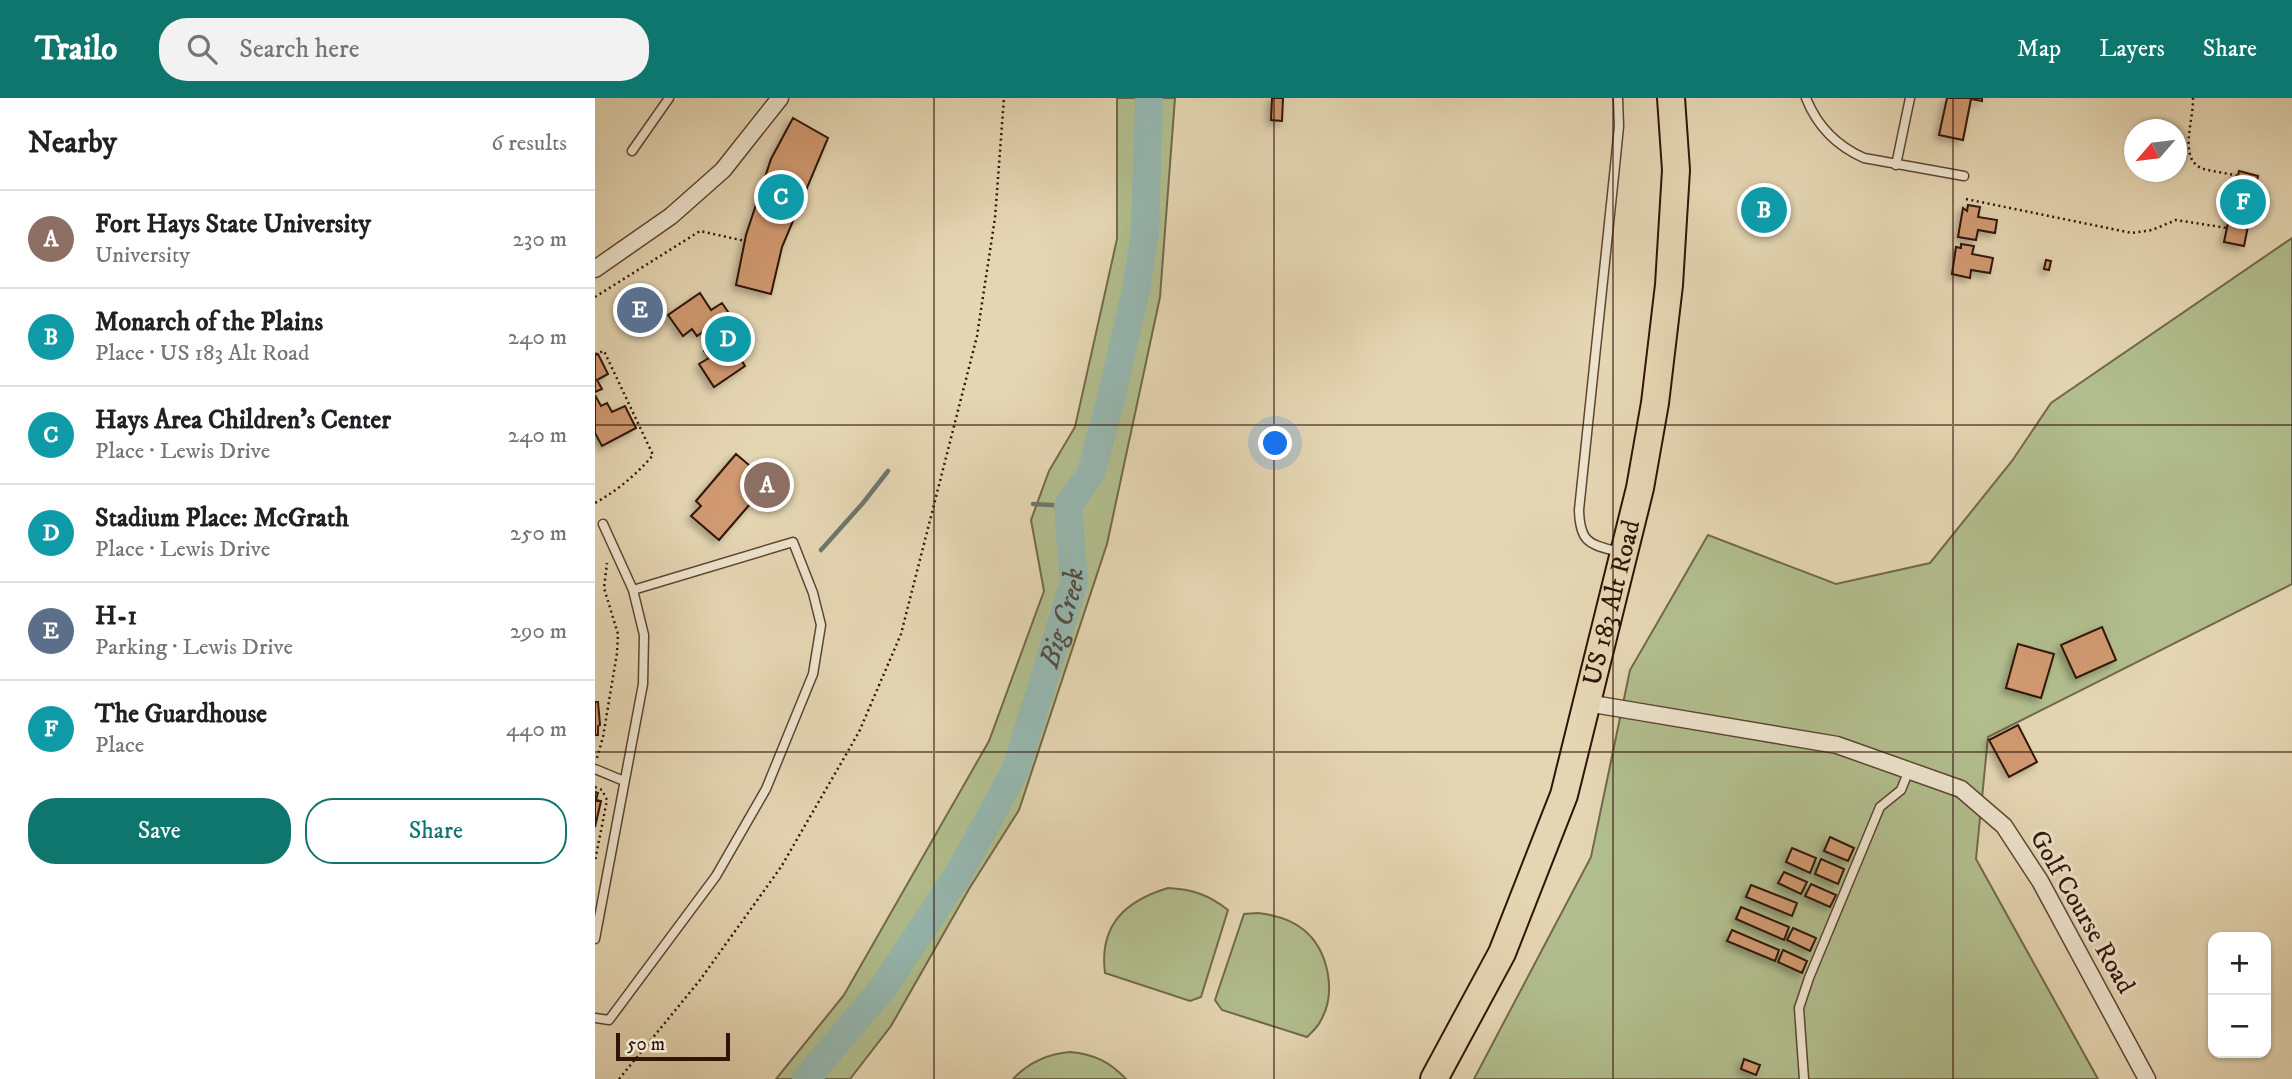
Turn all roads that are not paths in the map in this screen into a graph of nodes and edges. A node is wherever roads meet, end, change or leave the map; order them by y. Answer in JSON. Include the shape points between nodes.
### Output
{"nodes":[{"id":1,"x":669,"y":98,"type":"edge"},
{"id":2,"x":780,"y":98,"type":"edge"},
{"id":3,"x":1618,"y":98,"type":"edge"},
{"id":4,"x":1671,"y":98,"type":"edge"},
{"id":5,"x":1806,"y":98,"type":"edge"},
{"id":6,"x":1910,"y":98,"type":"edge"},
{"id":7,"x":632,"y":151,"type":"dead end"},
{"id":8,"x":1896,"y":165,"type":"junction"},
{"id":9,"x":1964,"y":176,"type":"dead end"},
{"id":10,"x":595,"y":268,"type":"edge"},
{"id":11,"x":603,"y":524,"type":"dead end"},
{"id":12,"x":1624,"y":554,"type":"junction"},
{"id":13,"x":633,"y":590,"type":"junction"},
{"id":14,"x":1587,"y":703,"type":"junction"},
{"id":15,"x":595,"y":769,"type":"edge"},
{"id":16,"x":1910,"y":769,"type":"junction"},
{"id":17,"x":624,"y":780,"type":"junction"},
{"id":18,"x":595,"y":939,"type":"edge"},
{"id":19,"x":595,"y":1018,"type":"edge"},
{"id":20,"x":1434,"y":1079,"type":"edge"},
{"id":21,"x":1804,"y":1079,"type":"edge"},
{"id":22,"x":2147,"y":1079,"type":"edge"}],
"edges":[{"from":1,"to":7,"type":"lane"},
{"from":2,"to":10,"type":"street","via":[[723,170],[671,216]]},
{"from":3,"to":12,"type":"lane","via":[[1619,126],[1579,523],[1589,542]]},
{"from":4,"to":12,"type":"highway","name":"US 183 Alt Road","via":[[1676,170],[1669,285],[1655,402]]},
{"from":5,"to":8,"type":"lane","via":[[1823,127],[1842,146],[1864,158]]},
{"from":6,"to":8,"type":"lane"},
{"from":8,"to":9,"type":"lane"},
{"from":11,"to":13,"type":"lane"},
{"from":12,"to":14,"type":"highway","name":"US 183 Alt Road"},
{"from":13,"to":17,"type":"lane","via":[[644,635],[643,684]]},
{"from":13,"to":19,"type":"lane","via":[[793,542],[821,625],[813,674],[762,796],[716,876],[609,1020]]},
{"from":14,"to":16,"type":"street","name":"Golf Course Road","via":[[1837,745]]},
{"from":14,"to":20,"type":"highway","name":"US 183 Alt Road","via":[[1564,795],[1502,953]]},
{"from":15,"to":17,"type":"lane"},
{"from":16,"to":21,"type":"lane","via":[[1901,790],[1880,807],[1809,978],[1799,1008]]},
{"from":16,"to":22,"type":"street","name":"Golf Course Road","via":[[1961,789],[2004,826],[2040,881]]},
{"from":17,"to":18,"type":"lane"}]}
